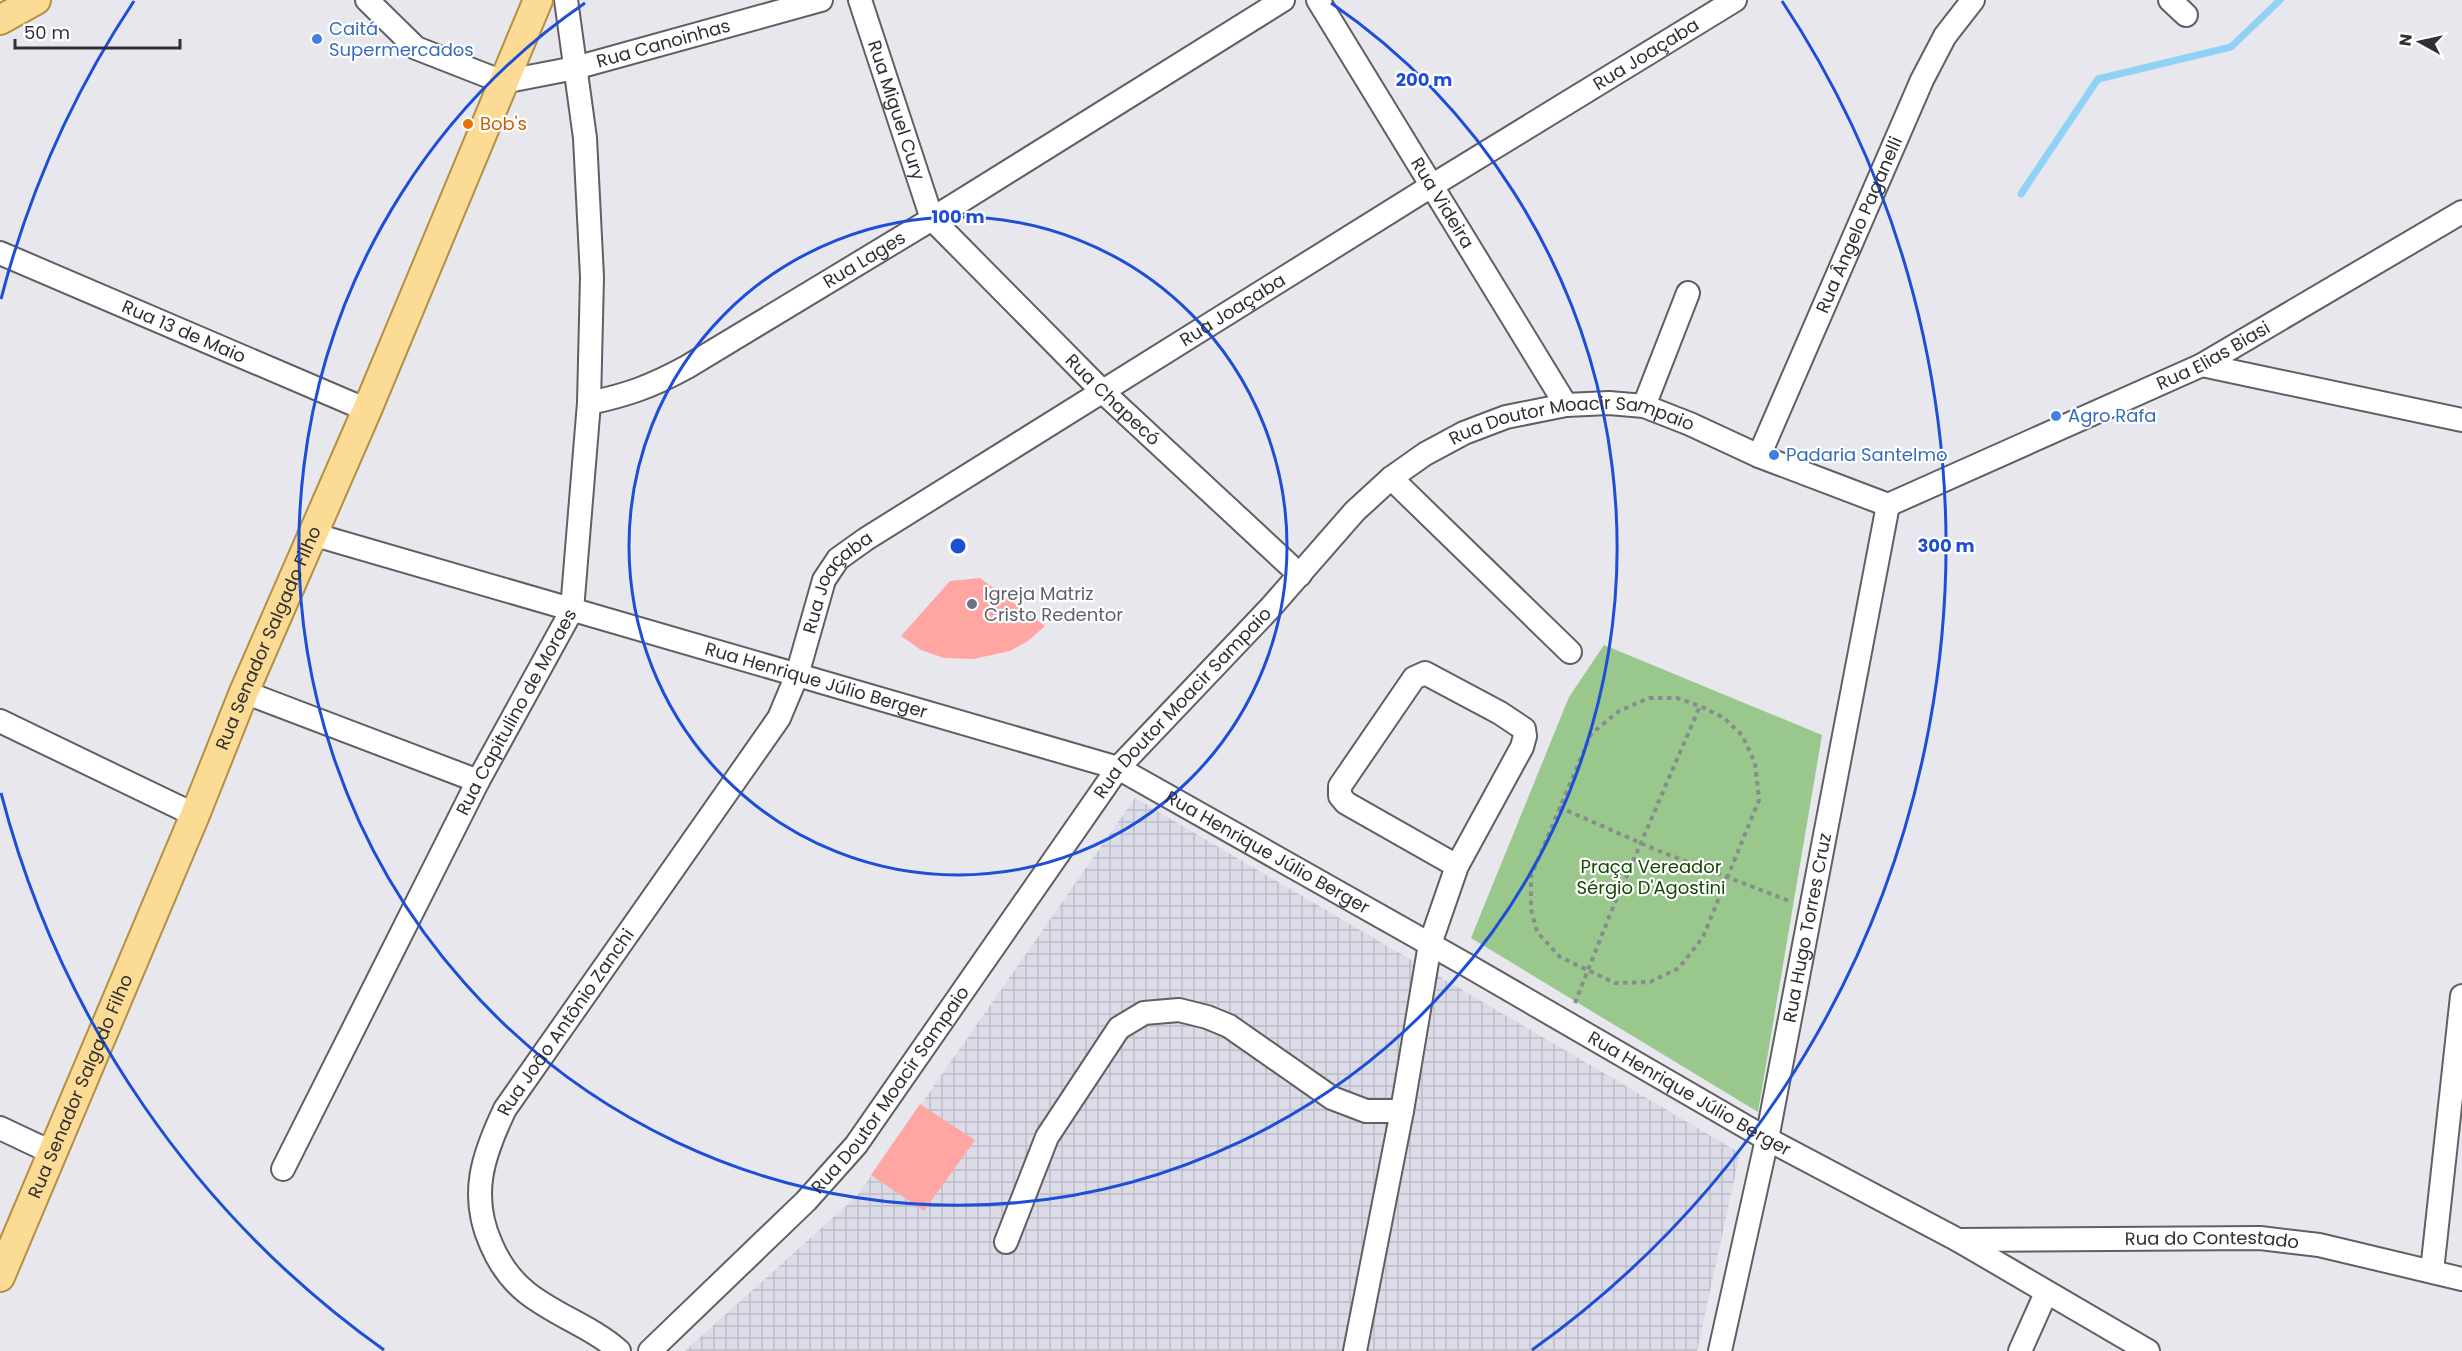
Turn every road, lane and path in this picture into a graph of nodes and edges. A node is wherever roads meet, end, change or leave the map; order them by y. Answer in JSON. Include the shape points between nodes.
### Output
{"nodes":[{"id":1,"x":36,"y":0,"type":"edge"},
{"id":2,"x":367,"y":0,"type":"edge"},
{"id":3,"x":538,"y":0,"type":"edge"},
{"id":4,"x":566,"y":0,"type":"edge"},
{"id":5,"x":821,"y":0,"type":"edge"},
{"id":6,"x":860,"y":0,"type":"edge"},
{"id":7,"x":1283,"y":0,"type":"edge"},
{"id":8,"x":1318,"y":0,"type":"edge"},
{"id":9,"x":1735,"y":0,"type":"edge"},
{"id":10,"x":1973,"y":0,"type":"edge"},
{"id":11,"x":0,"y":20,"type":"edge"},
{"id":12,"x":575,"y":68,"type":"junction"},
{"id":13,"x":503,"y":82,"type":"junction"},
{"id":14,"x":1433,"y":185,"type":"junction"},
{"id":15,"x":2462,"y":213,"type":"edge"},
{"id":16,"x":932,"y":219,"type":"junction"},
{"id":17,"x":0,"y":253,"type":"edge"},
{"id":18,"x":1688,"y":293,"type":"dead end"},
{"id":19,"x":2202,"y":365,"type":"junction"},
{"id":20,"x":1104,"y":393,"type":"junction"},
{"id":21,"x":588,"y":404,"type":"junction"},
{"id":22,"x":1566,"y":405,"type":"junction"},
{"id":23,"x":1644,"y":406,"type":"junction"},
{"id":24,"x":367,"y":410,"type":"junction"},
{"id":25,"x":2462,"y":420,"type":"edge"},
{"id":26,"x":1759,"y":456,"type":"junction"},
{"id":27,"x":1391,"y":478,"type":"junction"},
{"id":28,"x":1888,"y":505,"type":"junction"},
{"id":29,"x":312,"y":534,"type":"junction"},
{"id":30,"x":1300,"y":574,"type":"junction"},
{"id":31,"x":572,"y":610,"type":"junction"},
{"id":32,"x":1570,"y":652,"type":"dead end"},
{"id":33,"x":797,"y":675,"type":"junction"},
{"id":34,"x":244,"y":692,"type":"junction"},
{"id":35,"x":1700,"y":706,"type":"junction"},
{"id":36,"x":0,"y":721,"type":"edge"},
{"id":37,"x":1118,"y":768,"type":"junction"},
{"id":38,"x":478,"y":781,"type":"junction"},
{"id":39,"x":1559,"y":807,"type":"junction"},
{"id":40,"x":195,"y":815,"type":"junction"},
{"id":41,"x":1641,"y":844,"type":"junction"},
{"id":42,"x":1457,"y":866,"type":"junction"},
{"id":43,"x":1728,"y":878,"type":"junction"},
{"id":44,"x":1811,"y":910,"type":"junction"},
{"id":45,"x":1430,"y":944,"type":"junction"},
{"id":46,"x":1588,"y":970,"type":"junction"},
{"id":47,"x":2462,"y":1004,"type":"edge"},
{"id":48,"x":1573,"y":1009,"type":"dead end"},
{"id":49,"x":1402,"y":1111,"type":"junction"},
{"id":50,"x":0,"y":1128,"type":"edge"},
{"id":51,"x":1767,"y":1139,"type":"junction"},
{"id":52,"x":53,"y":1153,"type":"junction"},
{"id":53,"x":283,"y":1169,"type":"dead end"},
{"id":54,"x":1958,"y":1240,"type":"junction"},
{"id":55,"x":1006,"y":1242,"type":"dead end"},
{"id":56,"x":2432,"y":1271,"type":"junction"},
{"id":57,"x":0,"y":1277,"type":"edge"},
{"id":58,"x":2462,"y":1279,"type":"edge"},
{"id":59,"x":2046,"y":1293,"type":"junction"},
{"id":60,"x":619,"y":1351,"type":"edge"},
{"id":61,"x":650,"y":1351,"type":"edge"},
{"id":62,"x":1355,"y":1351,"type":"edge"},
{"id":63,"x":1720,"y":1351,"type":"edge"},
{"id":64,"x":2020,"y":1351,"type":"edge"},
{"id":65,"x":2148,"y":1351,"type":"edge"}],
"edges":[{"from":1,"to":11,"type":"main road"},
{"from":2,"to":13,"type":"street","via":[[417,48]]},
{"from":3,"to":13,"type":"main road","name":"Rua Senador Salgado Filho"},
{"from":4,"to":12,"type":"street","name":"Rua Capitulino de Moraes"},
{"from":5,"to":12,"type":"street","name":"Rua Canoinhas"},
{"from":6,"to":16,"type":"street","name":"Rua Miguel Cury"},
{"from":7,"to":16,"type":"street","name":"Rua Lages"},
{"from":8,"to":14,"type":"street","name":"Rua Videira"},
{"from":9,"to":14,"type":"street","name":"Rua Joaçaba"},
{"from":10,"to":26,"type":"street","name":"Rua Ângelo Paganelli","via":[[1945,36],[1922,80]]},
{"from":12,"to":13,"type":"street","name":"Rua Canoinhas"},
{"from":12,"to":21,"type":"street","name":"Rua Capitulino de Moraes","via":[[590,196]]},
{"from":13,"to":24,"type":"main road","name":"Rua Senador Salgado Filho"},
{"from":14,"to":20,"type":"street","name":"Rua Joaçaba"},
{"from":14,"to":22,"type":"street","name":"Rua Videira"},
{"from":15,"to":19,"type":"street","name":"Rua Elias Biasi"},
{"from":16,"to":20,"type":"street","name":"Rua Chapecó"},
{"from":16,"to":21,"type":"street","name":"Rua Lages","via":[[655,385]]},
{"from":17,"to":24,"type":"street","name":"Rua 13 de Maio"},
{"from":18,"to":23,"type":"street"},
{"from":19,"to":25,"type":"street"},
{"from":19,"to":28,"type":"street","name":"Rua Elias Biasi"},
{"from":20,"to":30,"type":"street","name":"Rua Chapecó"},
{"from":20,"to":33,"type":"street","name":"Rua Joaçaba","via":[[838,559],[824,580]]},
{"from":21,"to":31,"type":"street","name":"Rua Capitulino de Moraes"},
{"from":22,"to":23,"type":"street","name":"Rua Doutor Moacir Sampaio"},
{"from":22,"to":27,"type":"street","name":"Rua Doutor Moacir Sampaio","via":[[1506,417],[1464,433]]},
{"from":23,"to":26,"type":"street","name":"Rua Doutor Moacir Sampaio"},
{"from":24,"to":29,"type":"main road","name":"Rua Senador Salgado Filho"},
{"from":26,"to":28,"type":"street","name":"Rua Doutor Moacir Sampaio"},
{"from":27,"to":30,"type":"street","name":"Rua Doutor Moacir Sampaio","via":[[1355,510]]},
{"from":27,"to":32,"type":"street"},
{"from":28,"to":44,"type":"street","name":"Rua Hugo Torres Cruz"},
{"from":29,"to":31,"type":"street","name":"Rua Henrique Júlio Berger"},
{"from":29,"to":34,"type":"main road","name":"Rua Senador Salgado Filho"},
{"from":30,"to":37,"type":"street","name":"Rua Doutor Moacir Sampaio"},
{"from":31,"to":33,"type":"street","name":"Rua Henrique Júlio Berger"},
{"from":31,"to":38,"type":"street","name":"Rua Capitulino de Moraes"},
{"from":33,"to":37,"type":"street","name":"Rua Henrique Júlio Berger"},
{"from":33,"to":60,"type":"street","name":"Rua João Antônio Zanchi","via":[[771,732],[505,1109],[484,1162],[480,1214],[498,1260],[527,1293]]},
{"from":34,"to":38,"type":"street"},
{"from":34,"to":40,"type":"main road","name":"Rua Senador Salgado Filho"},
{"from":35,"to":39,"type":"path","via":[[1677,698],[1649,698],[1619,711],[1591,734]]},
{"from":35,"to":41,"type":"path"},
{"from":35,"to":43,"type":"path","via":[[1724,718],[1742,735],[1755,763],[1759,800]]},
{"from":36,"to":40,"type":"street"},
{"from":37,"to":45,"type":"street","name":"Rua Henrique Júlio Berger"},
{"from":37,"to":61,"type":"street","name":"Rua Doutor Moacir Sampaio","via":[[856,1145],[806,1201]]},
{"from":38,"to":53,"type":"street","name":"Rua Capitulino de Moraes"},
{"from":39,"to":41,"type":"path"},
{"from":39,"to":46,"type":"path","via":[[1531,876],[1530,909],[1537,932],[1560,957]]},
{"from":40,"to":52,"type":"main road","name":"Rua Senador Salgado Filho"},
{"from":41,"to":43,"type":"path"},
{"from":41,"to":46,"type":"path"},
{"from":42,"to":42,"type":"street","via":[[1522,747],[1524,729],[1425,673],[1414,678],[1340,786],[1340,796]]},
{"from":42,"to":45,"type":"street"},
{"from":43,"to":44,"type":"path"},
{"from":43,"to":46,"type":"path","via":[[1703,937],[1679,968],[1650,982],[1615,983]]},
{"from":44,"to":51,"type":"street","name":"Rua Hugo Torres Cruz"},
{"from":45,"to":49,"type":"street"},
{"from":45,"to":51,"type":"street","name":"Rua Henrique Júlio Berger"},
{"from":46,"to":48,"type":"path"},
{"from":47,"to":56,"type":"street"},
{"from":49,"to":55,"type":"street","via":[[1366,1111],[1332,1098],[1229,1026],[1208,1017],[1179,1010],[1144,1013],[1119,1028],[1047,1137]]},
{"from":49,"to":62,"type":"street"},
{"from":50,"to":52,"type":"street"},
{"from":51,"to":54,"type":"street","name":"Rua Henrique Júlio Berger"},
{"from":51,"to":63,"type":"street","name":"Rua Hugo Torres Cruz"},
{"from":52,"to":57,"type":"main road","name":"Rua Senador Salgado Filho"},
{"from":54,"to":56,"type":"street","name":"Rua do Contestado","via":[[2259,1238],[2319,1245]]},
{"from":54,"to":59,"type":"street","name":"Rua Henrique Júlio Berger"},
{"from":56,"to":58,"type":"street","name":"Rua do Contestado"},
{"from":59,"to":64,"type":"street"},
{"from":59,"to":65,"type":"street","name":"Rua Henrique Júlio Berger"}]}
